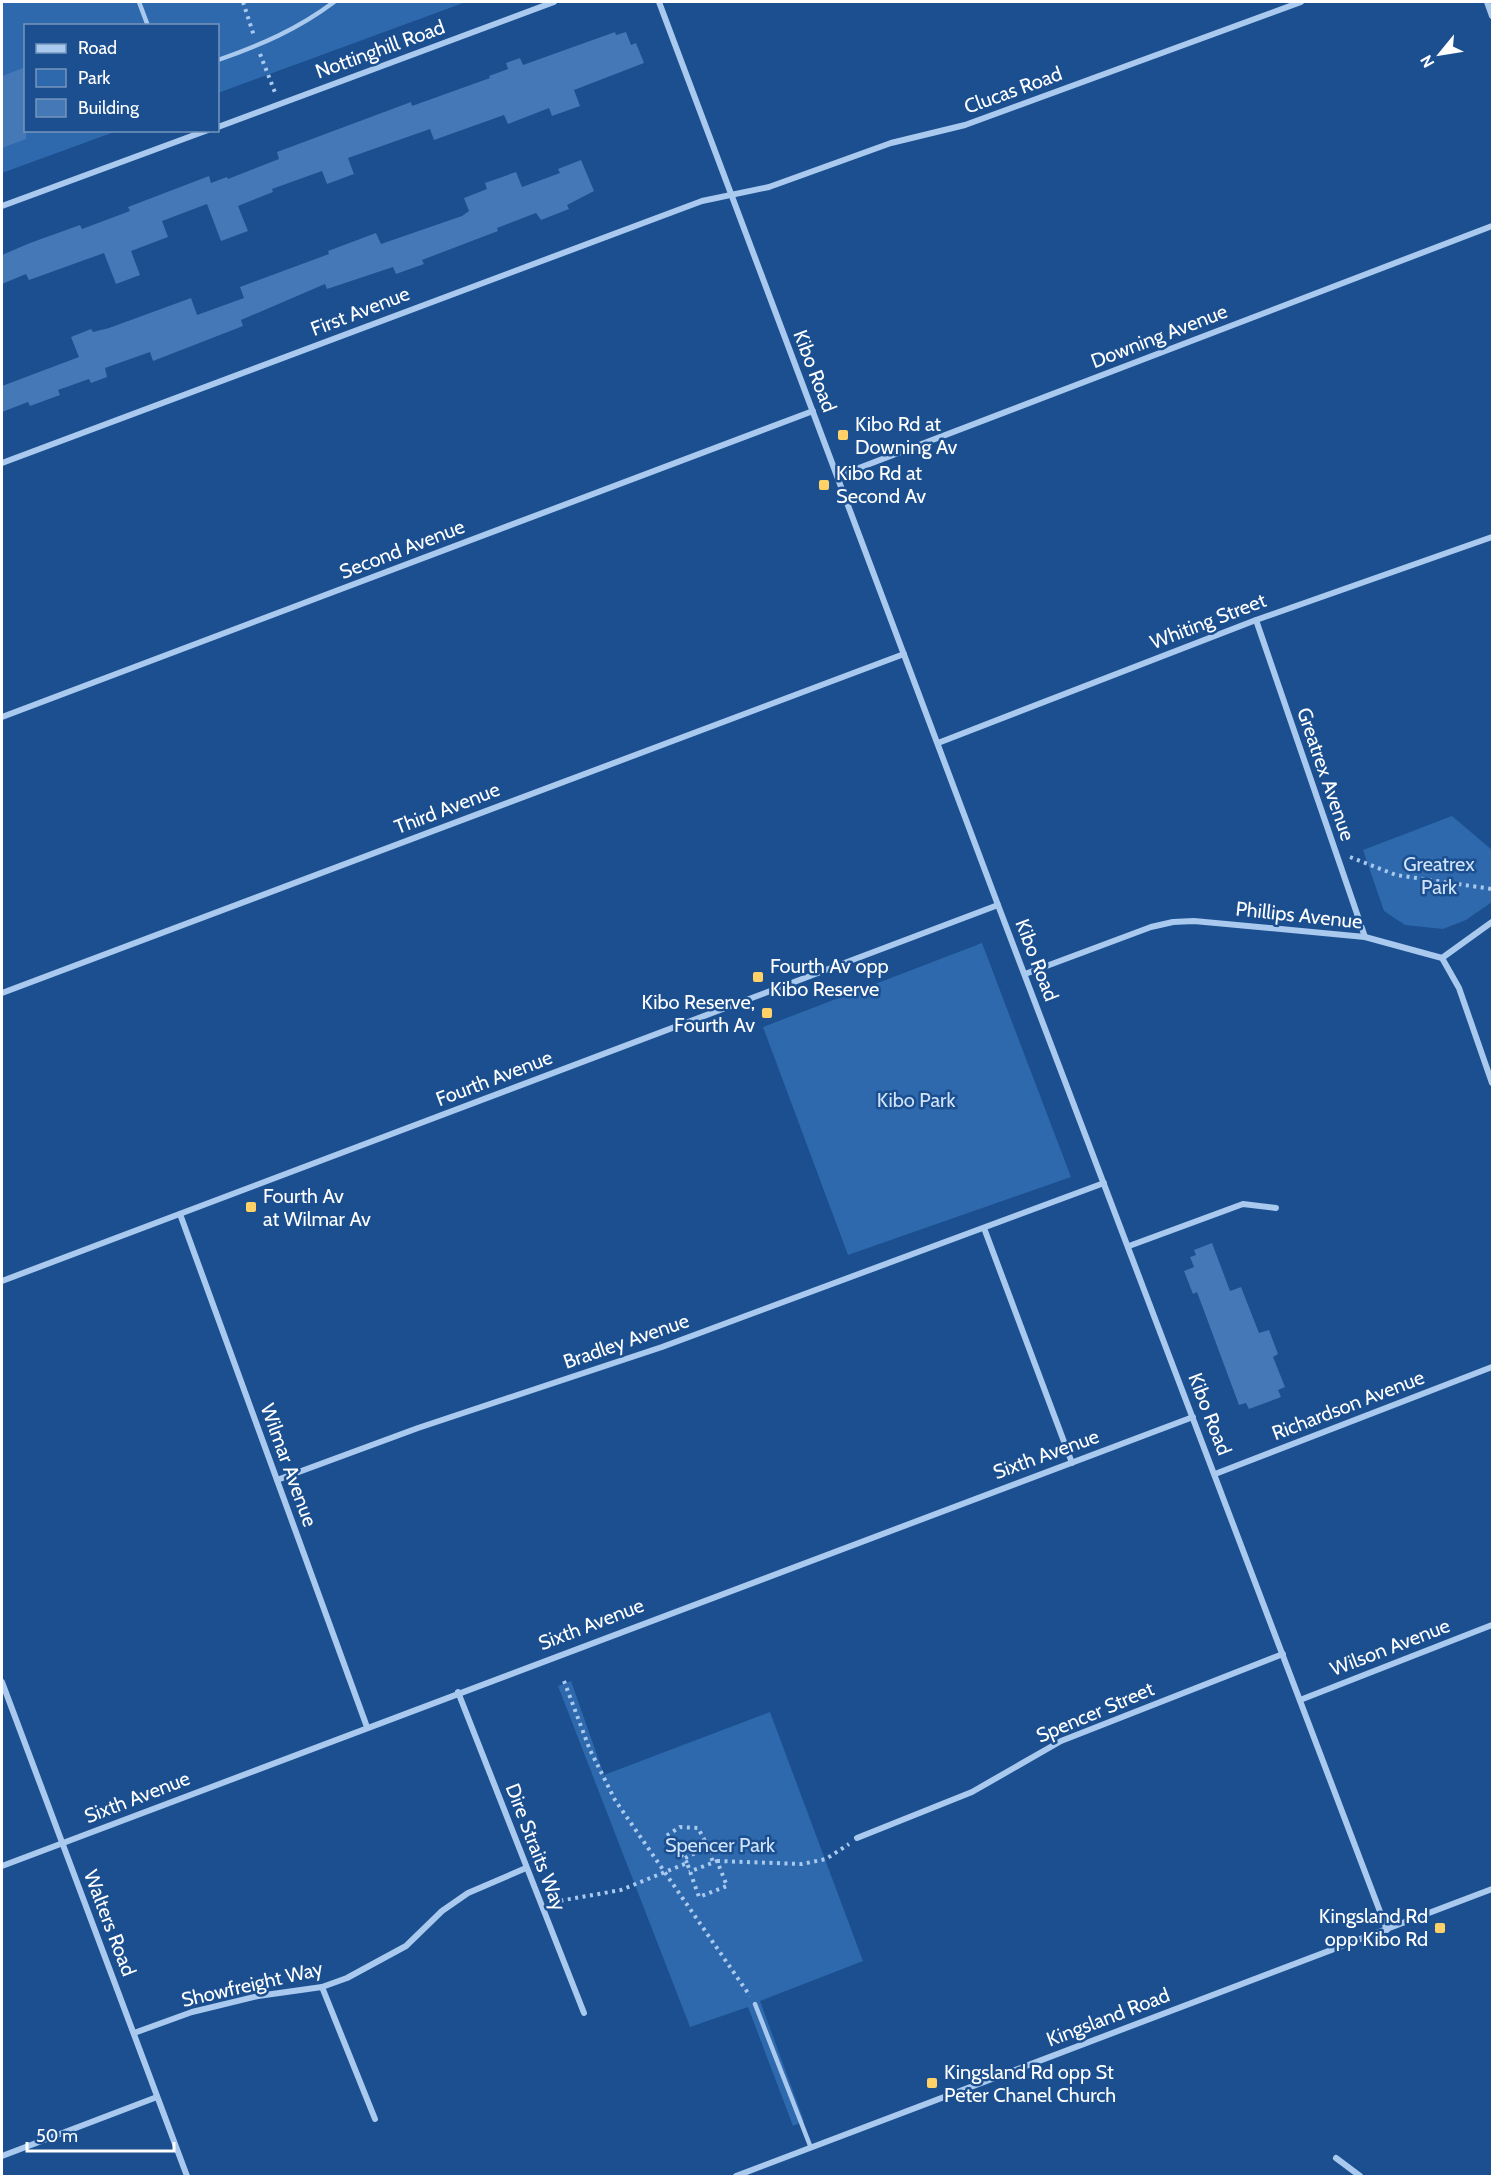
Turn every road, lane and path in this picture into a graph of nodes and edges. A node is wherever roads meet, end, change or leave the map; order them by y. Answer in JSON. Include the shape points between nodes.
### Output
{"nodes":[{"id":1,"x":139,"y":2,"type":"edge"},
{"id":2,"x":334,"y":2,"type":"edge"},
{"id":3,"x":554,"y":2,"type":"edge"},
{"id":4,"x":659,"y":2,"type":"edge"},
{"id":5,"x":1301,"y":2,"type":"edge"},
{"id":6,"x":1487,"y":2,"type":"edge"},
{"id":7,"x":1492,"y":16,"type":"edge"},
{"id":8,"x":147,"y":24,"type":"edge"},
{"id":9,"x":219,"y":60,"type":"edge"},
{"id":10,"x":219,"y":127,"type":"edge"},
{"id":11,"x":186,"y":132,"type":"edge"},
{"id":12,"x":203,"y":132,"type":"edge"},
{"id":13,"x":188,"y":138,"type":"junction"},
{"id":14,"x":731,"y":196,"type":"junction"},
{"id":15,"x":2,"y":207,"type":"edge"},
{"id":16,"x":1492,"y":226,"type":"edge"},
{"id":17,"x":813,"y":411,"type":"junction"},
{"id":18,"x":2,"y":464,"type":"edge"},
{"id":19,"x":838,"y":476,"type":"junction"},
{"id":20,"x":1492,"y":537,"type":"edge"},
{"id":21,"x":1256,"y":620,"type":"junction"},
{"id":22,"x":904,"y":654,"type":"junction"},
{"id":23,"x":2,"y":717,"type":"edge"},
{"id":24,"x":938,"y":743,"type":"junction"},
{"id":25,"x":1336,"y":852,"type":"junction"},
{"id":26,"x":1492,"y":889,"type":"edge"},
{"id":27,"x":998,"y":905,"type":"junction"},
{"id":28,"x":1492,"y":922,"type":"edge"},
{"id":29,"x":1365,"y":937,"type":"junction"},
{"id":30,"x":1442,"y":958,"type":"junction"},
{"id":31,"x":1025,"y":975,"type":"junction"},
{"id":32,"x":2,"y":993,"type":"edge"},
{"id":33,"x":1492,"y":1083,"type":"edge"},
{"id":34,"x":1104,"y":1183,"type":"junction"},
{"id":35,"x":1276,"y":1208,"type":"dead end"},
{"id":36,"x":180,"y":1214,"type":"junction"},
{"id":37,"x":984,"y":1228,"type":"junction"},
{"id":38,"x":1129,"y":1245,"type":"junction"},
{"id":39,"x":2,"y":1281,"type":"edge"},
{"id":40,"x":1492,"y":1367,"type":"edge"},
{"id":41,"x":1193,"y":1417,"type":"junction"},
{"id":42,"x":1072,"y":1463,"type":"junction"},
{"id":43,"x":1215,"y":1474,"type":"junction"},
{"id":44,"x":277,"y":1480,"type":"junction"},
{"id":45,"x":1492,"y":1625,"type":"edge"},
{"id":46,"x":1283,"y":1654,"type":"junction"},
{"id":47,"x":564,"y":1681,"type":"dead end"},
{"id":48,"x":2,"y":1682,"type":"edge"},
{"id":49,"x":458,"y":1692,"type":"junction"},
{"id":50,"x":1300,"y":1700,"type":"junction"},
{"id":51,"x":367,"y":1727,"type":"junction"},
{"id":52,"x":857,"y":1838,"type":"joint"},
{"id":53,"x":62,"y":1843,"type":"junction"},
{"id":54,"x":706,"y":1843,"type":"junction"},
{"id":55,"x":686,"y":1861,"type":"junction"},
{"id":56,"x":715,"y":1862,"type":"junction"},
{"id":57,"x":2,"y":1866,"type":"edge"},
{"id":58,"x":526,"y":1868,"type":"junction"},
{"id":59,"x":664,"y":1871,"type":"junction"},
{"id":60,"x":689,"y":1872,"type":"junction"},
{"id":61,"x":1492,"y":1889,"type":"edge"},
{"id":62,"x":540,"y":1905,"type":"junction"},
{"id":63,"x":1387,"y":1930,"type":"junction"},
{"id":64,"x":322,"y":1987,"type":"junction"},
{"id":65,"x":755,"y":2004,"type":"joint"},
{"id":66,"x":584,"y":2013,"type":"dead end"},
{"id":67,"x":134,"y":2033,"type":"junction"},
{"id":68,"x":157,"y":2097,"type":"junction"},
{"id":69,"x":375,"y":2119,"type":"dead end"},
{"id":70,"x":811,"y":2148,"type":"junction"},
{"id":71,"x":2,"y":2156,"type":"edge"},
{"id":72,"x":1336,"y":2158,"type":"dead end"},
{"id":73,"x":187,"y":2176,"type":"edge"},
{"id":74,"x":736,"y":2176,"type":"edge"},
{"id":75,"x":1360,"y":2176,"type":"edge"}],
"edges":[{"from":1,"to":8,"type":"lane"},
{"from":2,"to":9,"type":"lane","via":[[269,42]]},
{"from":3,"to":10,"type":"street","name":"Nottinghill Road"},
{"from":4,"to":14,"type":"street","name":"Kibo Road"},
{"from":5,"to":14,"type":"street","name":"Clucas Road","via":[[965,125],[891,143],[769,187]]},
{"from":6,"to":7,"type":"street"},
{"from":11,"to":13,"type":"lane"},
{"from":12,"to":13,"type":"street"},
{"from":13,"to":15,"type":"street"},
{"from":14,"to":17,"type":"street","name":"Kibo Road"},
{"from":14,"to":18,"type":"street","name":"First Avenue","via":[[702,201]]},
{"from":16,"to":19,"type":"street","name":"Downing Avenue"},
{"from":17,"to":19,"type":"street","name":"Kibo Road"},
{"from":17,"to":23,"type":"street","name":"Second Avenue"},
{"from":19,"to":22,"type":"street","name":"Kibo Road"},
{"from":20,"to":21,"type":"street","name":"Whiting Street"},
{"from":21,"to":24,"type":"street","name":"Whiting Street"},
{"from":21,"to":25,"type":"street","name":"Greatrex Avenue"},
{"from":22,"to":24,"type":"street","name":"Kibo Road"},
{"from":22,"to":32,"type":"street","name":"Third Avenue"},
{"from":24,"to":27,"type":"street","name":"Kibo Road"},
{"from":25,"to":26,"type":"path","via":[[1396,875]]},
{"from":25,"to":29,"type":"street","name":"Greatrex Avenue"},
{"from":27,"to":31,"type":"street","name":"Kibo Road"},
{"from":27,"to":36,"type":"street","name":"Fourth Avenue"},
{"from":28,"to":30,"type":"street"},
{"from":29,"to":30,"type":"street","name":"Phillips Avenue"},
{"from":29,"to":31,"type":"street","name":"Phillips Avenue","via":[[1173,922]]},
{"from":30,"to":33,"type":"street","via":[[1459,988]]},
{"from":31,"to":34,"type":"street","name":"Kibo Road"},
{"from":34,"to":37,"type":"street","name":"Bradley Avenue"},
{"from":34,"to":38,"type":"street","name":"Kibo Road"},
{"from":35,"to":38,"type":"street","via":[[1243,1204]]},
{"from":36,"to":39,"type":"street","name":"Fourth Avenue"},
{"from":36,"to":44,"type":"street","name":"Wilmar Avenue"},
{"from":37,"to":42,"type":"street"},
{"from":37,"to":44,"type":"street","name":"Bradley Avenue","via":[[662,1347],[400,1434]]},
{"from":38,"to":41,"type":"street","name":"Kibo Road"},
{"from":40,"to":43,"type":"street","name":"Richardson Avenue"},
{"from":41,"to":42,"type":"street","name":"Sixth Avenue"},
{"from":41,"to":43,"type":"street","name":"Kibo Road"},
{"from":42,"to":49,"type":"street","name":"Sixth Avenue"},
{"from":43,"to":46,"type":"street","name":"Kibo Road"},
{"from":44,"to":51,"type":"street","name":"Wilmar Avenue"},
{"from":45,"to":50,"type":"street","name":"Wilson Avenue"},
{"from":46,"to":50,"type":"street","name":"Kibo Road"},
{"from":46,"to":52,"type":"street","name":"Spencer Street","via":[[1061,1741],[972,1792]]},
{"from":47,"to":59,"type":"path","via":[[603,1780]]},
{"from":48,"to":53,"type":"street","name":"Walters Road"},
{"from":49,"to":51,"type":"street","name":"Sixth Avenue"},
{"from":49,"to":58,"type":"street","name":"Dire Straits Way"},
{"from":50,"to":63,"type":"street","name":"Kibo Road"},
{"from":51,"to":53,"type":"street","name":"Sixth Avenue"},
{"from":52,"to":56,"type":"path","via":[[826,1859],[802,1864]]},
{"from":53,"to":57,"type":"street","name":"Sixth Avenue"},
{"from":53,"to":67,"type":"street","name":"Walters Road"},
{"from":54,"to":55,"type":"path","via":[[704,1849]]},
{"from":54,"to":55,"type":"path","via":[[698,1828],[680,1827],[666,1836],[670,1851]]},
{"from":54,"to":56,"type":"path"},
{"from":55,"to":59,"type":"path"},
{"from":55,"to":60,"type":"path"},
{"from":56,"to":60,"type":"path"},
{"from":56,"to":60,"type":"path","via":[[727,1886],[699,1897]]},
{"from":58,"to":62,"type":"street","name":"Dire Straits Way"},
{"from":58,"to":64,"type":"street","name":"Showfreight Way","via":[[468,1893],[442,1911],[406,1946]]},
{"from":59,"to":62,"type":"path","via":[[621,1890]]},
{"from":59,"to":65,"type":"path"},
{"from":61,"to":63,"type":"street","name":"Kingsland Road"},
{"from":62,"to":66,"type":"street","name":"Dire Straits Way"},
{"from":63,"to":70,"type":"street","name":"Kingsland Road"},
{"from":64,"to":67,"type":"street","name":"Showfreight Way","via":[[258,1996],[192,2012]]},
{"from":64,"to":69,"type":"street"},
{"from":65,"to":70,"type":"lane"},
{"from":67,"to":68,"type":"street","name":"Walters Road"},
{"from":68,"to":71,"type":"street"},
{"from":68,"to":73,"type":"street","name":"Walters Road"},
{"from":70,"to":74,"type":"street","name":"Kingsland Road"},
{"from":72,"to":75,"type":"street"}]}
